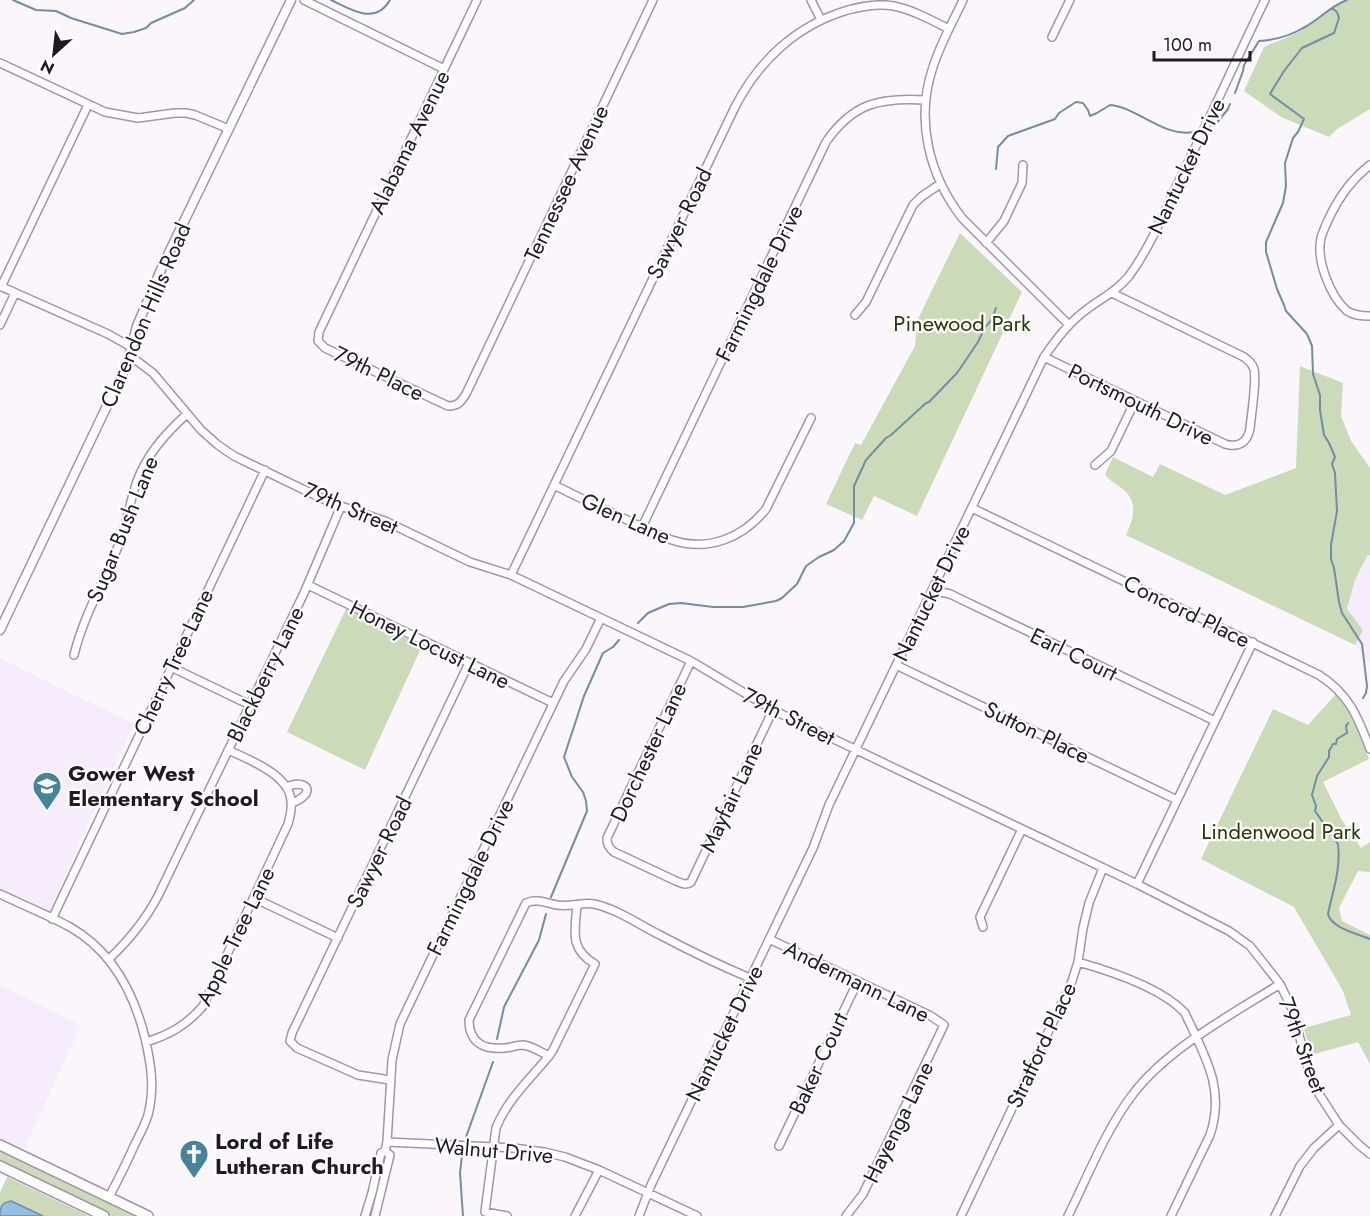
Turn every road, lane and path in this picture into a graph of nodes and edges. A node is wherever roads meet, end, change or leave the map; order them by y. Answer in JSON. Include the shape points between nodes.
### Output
{"nodes":[{"id":1,"x":291,"y":0,"type":"edge"},
{"id":2,"x":304,"y":0,"type":"edge"},
{"id":3,"x":477,"y":0,"type":"edge"},
{"id":4,"x":653,"y":0,"type":"edge"},
{"id":5,"x":811,"y":0,"type":"edge"},
{"id":6,"x":963,"y":0,"type":"edge"},
{"id":7,"x":1070,"y":0,"type":"edge"},
{"id":8,"x":1264,"y":0,"type":"edge"},
{"id":9,"x":821,"y":20,"type":"junction"},
{"id":10,"x":949,"y":29,"type":"junction"},
{"id":11,"x":1052,"y":38,"type":"dead end"},
{"id":12,"x":0,"y":63,"type":"edge"},
{"id":13,"x":444,"y":69,"type":"junction"},
{"id":14,"x":926,"y":100,"type":"junction"},
{"id":15,"x":88,"y":105,"type":"junction"},
{"id":16,"x":229,"y":129,"type":"junction"},
{"id":17,"x":1023,"y":165,"type":"dead end"},
{"id":18,"x":1369,"y":167,"type":"edge"},
{"id":19,"x":940,"y":184,"type":"junction"},
{"id":20,"x":986,"y":243,"type":"junction"},
{"id":21,"x":340,"y":285,"type":"joint"},
{"id":22,"x":1,"y":286,"type":"edge"},
{"id":23,"x":15,"y":293,"type":"junction"},
{"id":24,"x":1112,"y":293,"type":"junction"},
{"id":25,"x":855,"y":315,"type":"dead end"},
{"id":26,"x":1370,"y":316,"type":"edge"},
{"id":27,"x":1068,"y":324,"type":"junction"},
{"id":28,"x":0,"y":325,"type":"edge"},
{"id":29,"x":130,"y":351,"type":"junction"},
{"id":30,"x":1044,"y":357,"type":"junction"},
{"id":31,"x":479,"y":367,"type":"joint"},
{"id":32,"x":1135,"y":401,"type":"junction"},
{"id":33,"x":187,"y":414,"type":"junction"},
{"id":34,"x":811,"y":418,"type":"dead end"},
{"id":35,"x":1095,"y":465,"type":"dead end"},
{"id":36,"x":265,"y":471,"type":"junction"},
{"id":37,"x":554,"y":485,"type":"junction"},
{"id":38,"x":341,"y":506,"type":"junction"},
{"id":39,"x":972,"y":508,"type":"junction"},
{"id":40,"x":642,"y":527,"type":"junction"},
{"id":41,"x":511,"y":575,"type":"junction"},
{"id":42,"x":308,"y":585,"type":"junction"},
{"id":43,"x":932,"y":590,"type":"junction"},
{"id":44,"x":601,"y":618,"type":"junction"},
{"id":45,"x":0,"y":630,"type":"edge"},
{"id":46,"x":1252,"y":642,"type":"junction"},
{"id":47,"x":74,"y":655,"type":"dead end"},
{"id":48,"x":691,"y":661,"type":"junction"},
{"id":49,"x":469,"y":663,"type":"junction"},
{"id":50,"x":896,"y":665,"type":"junction"},
{"id":51,"x":171,"y":667,"type":"junction"},
{"id":52,"x":553,"y":703,"type":"junction"},
{"id":53,"x":250,"y":705,"type":"junction"},
{"id":54,"x":773,"y":710,"type":"junction"},
{"id":55,"x":1215,"y":721,"type":"junction"},
{"id":56,"x":856,"y":749,"type":"junction"},
{"id":57,"x":1370,"y":749,"type":"edge"},
{"id":58,"x":228,"y":750,"type":"junction"},
{"id":59,"x":286,"y":787,"type":"junction"},
{"id":60,"x":1177,"y":800,"type":"junction"},
{"id":61,"x":292,"y":803,"type":"junction"},
{"id":62,"x":1022,"y":829,"type":"junction"},
{"id":63,"x":1103,"y":868,"type":"junction"},
{"id":64,"x":688,"y":884,"type":"joint"},
{"id":65,"x":1137,"y":884,"type":"junction"},
{"id":66,"x":0,"y":894,"type":"edge"},
{"id":67,"x":254,"y":898,"type":"junction"},
{"id":68,"x":577,"y":905,"type":"junction"},
{"id":69,"x":52,"y":918,"type":"junction"},
{"id":70,"x":983,"y":927,"type":"dead end"},
{"id":71,"x":338,"y":938,"type":"junction"},
{"id":72,"x":769,"y":939,"type":"junction"},
{"id":73,"x":108,"y":959,"type":"junction"},
{"id":74,"x":1078,"y":962,"type":"junction"},
{"id":75,"x":750,"y":978,"type":"junction"},
{"id":76,"x":858,"y":981,"type":"junction"},
{"id":77,"x":1280,"y":984,"type":"junction"},
{"id":78,"x":944,"y":1024,"type":"joint"},
{"id":79,"x":1196,"y":1037,"type":"junction"},
{"id":80,"x":146,"y":1042,"type":"junction"},
{"id":81,"x":549,"y":1056,"type":"junction"},
{"id":82,"x":390,"y":1080,"type":"junction"},
{"id":83,"x":1339,"y":1125,"type":"junction"},
{"id":84,"x":387,"y":1142,"type":"junction"},
{"id":85,"x":0,"y":1145,"type":"edge"},
{"id":86,"x":779,"y":1146,"type":"dead end"},
{"id":87,"x":494,"y":1147,"type":"junction"},
{"id":88,"x":385,"y":1151,"type":"junction"},
{"id":89,"x":1370,"y":1154,"type":"edge"},
{"id":90,"x":0,"y":1166,"type":"edge"},
{"id":91,"x":599,"y":1170,"type":"junction"},
{"id":92,"x":648,"y":1193,"type":"junction"},
{"id":93,"x":109,"y":1197,"type":"junction"},
{"id":94,"x":104,"y":1216,"type":"edge"},
{"id":95,"x":148,"y":1216,"type":"edge"},
{"id":96,"x":364,"y":1216,"type":"edge"},
{"id":97,"x":375,"y":1216,"type":"edge"},
{"id":98,"x":505,"y":1216,"type":"edge"},
{"id":99,"x":574,"y":1216,"type":"edge"},
{"id":100,"x":639,"y":1216,"type":"edge"},
{"id":101,"x":697,"y":1216,"type":"edge"},
{"id":102,"x":846,"y":1216,"type":"edge"},
{"id":103,"x":961,"y":1216,"type":"edge"},
{"id":104,"x":1068,"y":1216,"type":"edge"},
{"id":105,"x":1172,"y":1216,"type":"edge"},
{"id":106,"x":1275,"y":1216,"type":"edge"}],
"edges":[{"from":1,"to":16,"type":"street","name":"Clarendon Hills Road"},
{"from":2,"to":13,"type":"street"},
{"from":3,"to":13,"type":"street","name":"Alabama Avenue"},
{"from":4,"to":31,"type":"street","name":"Tennessee Avenue"},
{"from":5,"to":9,"type":"street"},
{"from":6,"to":10,"type":"street"},
{"from":7,"to":11,"type":"street"},
{"from":8,"to":24,"type":"street","name":"Nantucket Drive","via":[[1144,252]]},
{"from":9,"to":10,"type":"street","name":"Sawyer Road","via":[[862,6],[884,5],[911,11]]},
{"from":9,"to":37,"type":"street","name":"Sawyer Road","via":[[777,50],[740,97]]},
{"from":10,"to":14,"type":"street","via":[[933,67]]},
{"from":12,"to":15,"type":"street"},
{"from":13,"to":21,"type":"street","name":"Alabama Avenue"},
{"from":14,"to":19,"type":"street","via":[[928,147]]},
{"from":14,"to":40,"type":"street","name":"Farmingdale Drive","via":[[874,103],[848,117],[826,142]]},
{"from":15,"to":16,"type":"street","via":[[138,118],[186,113]]},
{"from":15,"to":22,"type":"street"},
{"from":16,"to":29,"type":"street","name":"Clarendon Hills Road","via":[[163,265]]},
{"from":17,"to":20,"type":"street","via":[[1022,183],[1004,221]]},
{"from":18,"to":26,"type":"street","via":[[1343,191],[1323,231],[1320,247],[1335,297],[1353,314]]},
{"from":19,"to":20,"type":"street","via":[[962,218]]},
{"from":19,"to":25,"type":"street","via":[[913,205],[867,302]]},
{"from":20,"to":27,"type":"street"},
{"from":21,"to":31,"type":"street","name":"79th Place","via":[[319,332],[318,341],[325,348],[448,406],[460,402]]},
{"from":22,"to":23,"type":"street","name":"79th Street"},
{"from":23,"to":28,"type":"street"},
{"from":23,"to":29,"type":"street","name":"79th Street","via":[[108,334]]},
{"from":24,"to":27,"type":"street","name":"Nantucket Drive"},
{"from":24,"to":32,"type":"street","name":"Portsmouth Drive","via":[[1244,357],[1253,367],[1250,429],[1239,446],[1225,444]]},
{"from":27,"to":30,"type":"street","name":"Nantucket Drive"},
{"from":29,"to":33,"type":"street","name":"79th Street"},
{"from":29,"to":45,"type":"street","name":"Clarendon Hills Road"},
{"from":30,"to":32,"type":"street","name":"Portsmouth Drive"},
{"from":30,"to":39,"type":"street","name":"Nantucket Drive"},
{"from":32,"to":35,"type":"street","via":[[1111,451]]},
{"from":33,"to":36,"type":"street","name":"79th Street","via":[[218,446]]},
{"from":33,"to":47,"type":"street","name":"Sugar Bush Lane","via":[[165,435],[145,464],[118,548],[79,634]]},
{"from":34,"to":40,"type":"street","name":"Glen Lane","via":[[769,503],[745,530],[721,542],[698,545],[674,541]]},
{"from":36,"to":38,"type":"street","name":"79th Street"},
{"from":36,"to":51,"type":"street","name":"Cherry Tree Lane"},
{"from":37,"to":40,"type":"street","name":"Glen Lane"},
{"from":37,"to":41,"type":"street","name":"Sawyer Road"},
{"from":38,"to":41,"type":"street","name":"79th Street","via":[[385,521],[470,562]]},
{"from":38,"to":42,"type":"street","name":"Blackberry Lane"},
{"from":39,"to":43,"type":"street","name":"Nantucket Drive"},
{"from":39,"to":46,"type":"street","name":"Concord Place"},
{"from":41,"to":44,"type":"street","name":"79th Street"},
{"from":42,"to":49,"type":"street","name":"Honey Locust Lane"},
{"from":42,"to":53,"type":"street","name":"Blackberry Lane"},
{"from":43,"to":50,"type":"street","name":"Nantucket Drive"},
{"from":43,"to":55,"type":"street","name":"Earl Court","via":[[950,594]]},
{"from":44,"to":48,"type":"street","name":"79th Street"},
{"from":44,"to":52,"type":"street","name":"Farmingdale Drive"},
{"from":46,"to":55,"type":"street"},
{"from":46,"to":57,"type":"street","name":"Concord Place","via":[[1319,675],[1338,689],[1358,716]]},
{"from":48,"to":54,"type":"street","name":"79th Street"},
{"from":48,"to":64,"type":"street","name":"Dorchester Lane","via":[[607,843],[614,852]]},
{"from":49,"to":52,"type":"street","name":"Honey Locust Lane"},
{"from":49,"to":71,"type":"street","name":"Sawyer Road"},
{"from":50,"to":56,"type":"street","name":"Nantucket Drive"},
{"from":50,"to":60,"type":"street","name":"Sutton Place"},
{"from":51,"to":53,"type":"street"},
{"from":51,"to":69,"type":"street","name":"Cherry Tree Lane"},
{"from":52,"to":82,"type":"street","name":"Farmingdale Drive","via":[[403,1017],[393,1049]]},
{"from":53,"to":58,"type":"street","name":"Blackberry Lane"},
{"from":54,"to":56,"type":"street","name":"79th Street"},
{"from":54,"to":64,"type":"street","name":"Mayfair Lane"},
{"from":55,"to":60,"type":"street"},
{"from":56,"to":62,"type":"street","name":"79th Street"},
{"from":56,"to":72,"type":"street","name":"Nantucket Drive"},
{"from":58,"to":59,"type":"street","name":"Apple Tree Lane","via":[[268,769]]},
{"from":58,"to":73,"type":"street","name":"Blackberry Lane","via":[[153,907],[138,929]]},
{"from":59,"to":61,"type":"street","name":"Apple Tree Lane"},
{"from":59,"to":61,"type":"street","name":"Apple Tree Lane","via":[[296,783],[306,788],[304,798]]},
{"from":60,"to":65,"type":"street"},
{"from":61,"to":67,"type":"street","name":"Apple Tree Lane","via":[[287,830]]},
{"from":62,"to":63,"type":"street","name":"79th Street"},
{"from":62,"to":70,"type":"street","via":[[980,917]]},
{"from":63,"to":65,"type":"street","name":"79th Street"},
{"from":63,"to":74,"type":"street","name":"Stratford Place","via":[[1086,914]]},
{"from":65,"to":77,"type":"street","name":"79th Street","via":[[1234,934],[1250,946]]},
{"from":66,"to":69,"type":"street"},
{"from":67,"to":71,"type":"street"},
{"from":67,"to":80,"type":"street","name":"Apple Tree Lane","via":[[203,1006],[182,1026]]},
{"from":68,"to":75,"type":"street","via":[[592,903],[610,909]]},
{"from":68,"to":81,"type":"street","via":[[578,949],[595,964]]},
{"from":68,"to":81,"type":"street","via":[[561,906],[541,900],[526,903],[469,1020],[472,1036],[485,1046],[527,1046]]},
{"from":69,"to":73,"type":"street","via":[[82,935]]},
{"from":71,"to":82,"type":"street","name":"Sawyer Road","via":[[290,1041],[297,1048],[358,1075]]},
{"from":72,"to":75,"type":"street","name":"Nantucket Drive"},
{"from":72,"to":76,"type":"street","name":"Andermann Lane"},
{"from":73,"to":80,"type":"street","via":[[133,999]]},
{"from":74,"to":79,"type":"street","via":[[1119,975],[1173,1002],[1185,1013]]},
{"from":74,"to":103,"type":"street","name":"Stratford Place"},
{"from":75,"to":92,"type":"street","name":"Nantucket Drive"},
{"from":76,"to":78,"type":"street","name":"Andermann Lane"},
{"from":76,"to":86,"type":"street","name":"Baker Court"},
{"from":77,"to":79,"type":"street"},
{"from":77,"to":83,"type":"street","name":"79th Street","via":[[1292,1009],[1308,1068]]},
{"from":78,"to":102,"type":"street","name":"Hayenga Lane","via":[[864,1194]]},
{"from":79,"to":104,"type":"street","via":[[1160,1064],[1128,1100]]},
{"from":79,"to":105,"type":"street","via":[[1213,1080],[1216,1112],[1210,1135]]},
{"from":80,"to":93,"type":"street","via":[[152,1075],[150,1108]]},
{"from":81,"to":87,"type":"street","via":[[500,1118]]},
{"from":82,"to":84,"type":"street","name":"Farmingdale Drive"},
{"from":83,"to":89,"type":"street","name":"79th Street"},
{"from":83,"to":106,"type":"street","via":[[1306,1157]]},
{"from":84,"to":87,"type":"street","name":"Walnut Drive"},
{"from":84,"to":88,"type":"street","name":"Farmingdale Drive"},
{"from":85,"to":93,"type":"main road"},
{"from":87,"to":91,"type":"street","name":"Walnut Drive","via":[[544,1152]]},
{"from":87,"to":98,"type":"street","via":[[485,1212]]},
{"from":88,"to":96,"type":"street","name":"Farmingdale Drive","via":[[381,1153]]},
{"from":88,"to":97,"type":"street","name":"Farmingdale Drive","via":[[390,1155]]},
{"from":90,"to":94,"type":"main road"},
{"from":91,"to":92,"type":"street","name":"Walnut Drive"},
{"from":91,"to":99,"type":"street"},
{"from":92,"to":100,"type":"street","name":"Nantucket Drive"},
{"from":92,"to":101,"type":"street","name":"Walnut Drive"},
{"from":93,"to":95,"type":"main road"}]}
